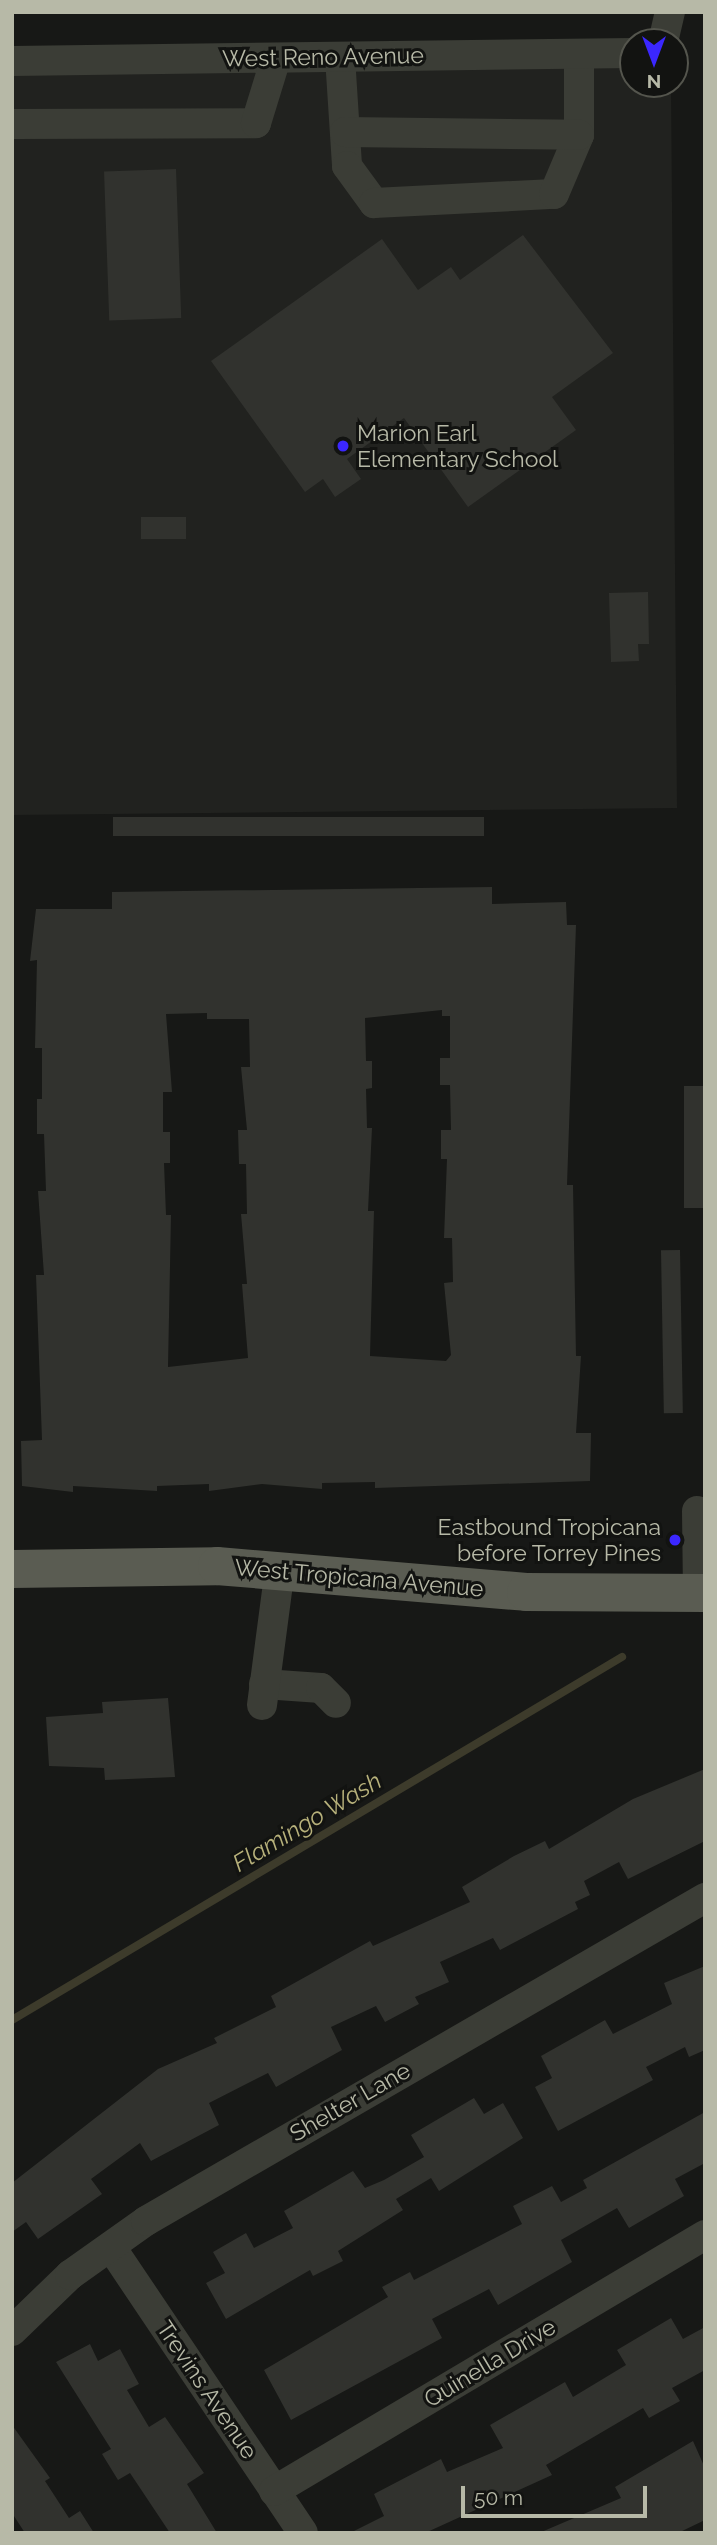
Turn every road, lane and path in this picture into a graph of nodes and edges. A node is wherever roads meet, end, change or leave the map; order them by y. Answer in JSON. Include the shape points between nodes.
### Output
{"nodes":[{"id":1,"x":619,"y":53,"type":"edge"},
{"id":2,"x":579,"y":54,"type":"junction"},
{"id":3,"x":340,"y":57,"type":"junction"},
{"id":4,"x":276,"y":58,"type":"junction"},
{"id":5,"x":12,"y":61,"type":"edge"},
{"id":6,"x":12,"y":124,"type":"edge"},
{"id":7,"x":345,"y":132,"type":"junction"},
{"id":8,"x":579,"y":135,"type":"junction"},
{"id":9,"x":697,"y":1511,"type":"dead end"},
{"id":10,"x":12,"y":1569,"type":"edge"},
{"id":11,"x":280,"y":1569,"type":"junction"},
{"id":12,"x":701,"y":1593,"type":"edge"},
{"id":13,"x":336,"y":1703,"type":"dead end"},
{"id":14,"x":705,"y":1898,"type":"edge"},
{"id":15,"x":705,"y":2235,"type":"edge"},
{"id":16,"x":111,"y":2247,"type":"junction"},
{"id":17,"x":12,"y":2331,"type":"edge"},
{"id":18,"x":274,"y":2491,"type":"junction"},
{"id":19,"x":303,"y":2533,"type":"edge"}],
"edges":[{"from":1,"to":2,"type":"street","name":"West Reno Avenue"},
{"from":2,"to":3,"type":"street","name":"West Reno Avenue"},
{"from":2,"to":8,"type":"street"},
{"from":3,"to":4,"type":"street","name":"West Reno Avenue"},
{"from":3,"to":7,"type":"street"},
{"from":4,"to":5,"type":"street","name":"West Reno Avenue"},
{"from":4,"to":6,"type":"street","via":[[256,122]]},
{"from":7,"to":8,"type":"street"},
{"from":7,"to":8,"type":"street","via":[[347,166],[374,203],[554,194]]},
{"from":9,"to":12,"type":"street"},
{"from":10,"to":11,"type":"main road","name":"West Tropicana Avenue"},
{"from":11,"to":12,"type":"main road","name":"West Tropicana Avenue","via":[[526,1592]]},
{"from":11,"to":13,"type":"street","via":[[263,1695],[321,1689]]},
{"from":14,"to":16,"type":"street","name":"Shelter Lane"},
{"from":15,"to":18,"type":"street","name":"Quinella Drive"},
{"from":16,"to":17,"type":"street","name":"Shelter Lane"},
{"from":16,"to":18,"type":"street","name":"Trevins Avenue"},
{"from":18,"to":19,"type":"street","name":"Trevins Avenue"}]}
